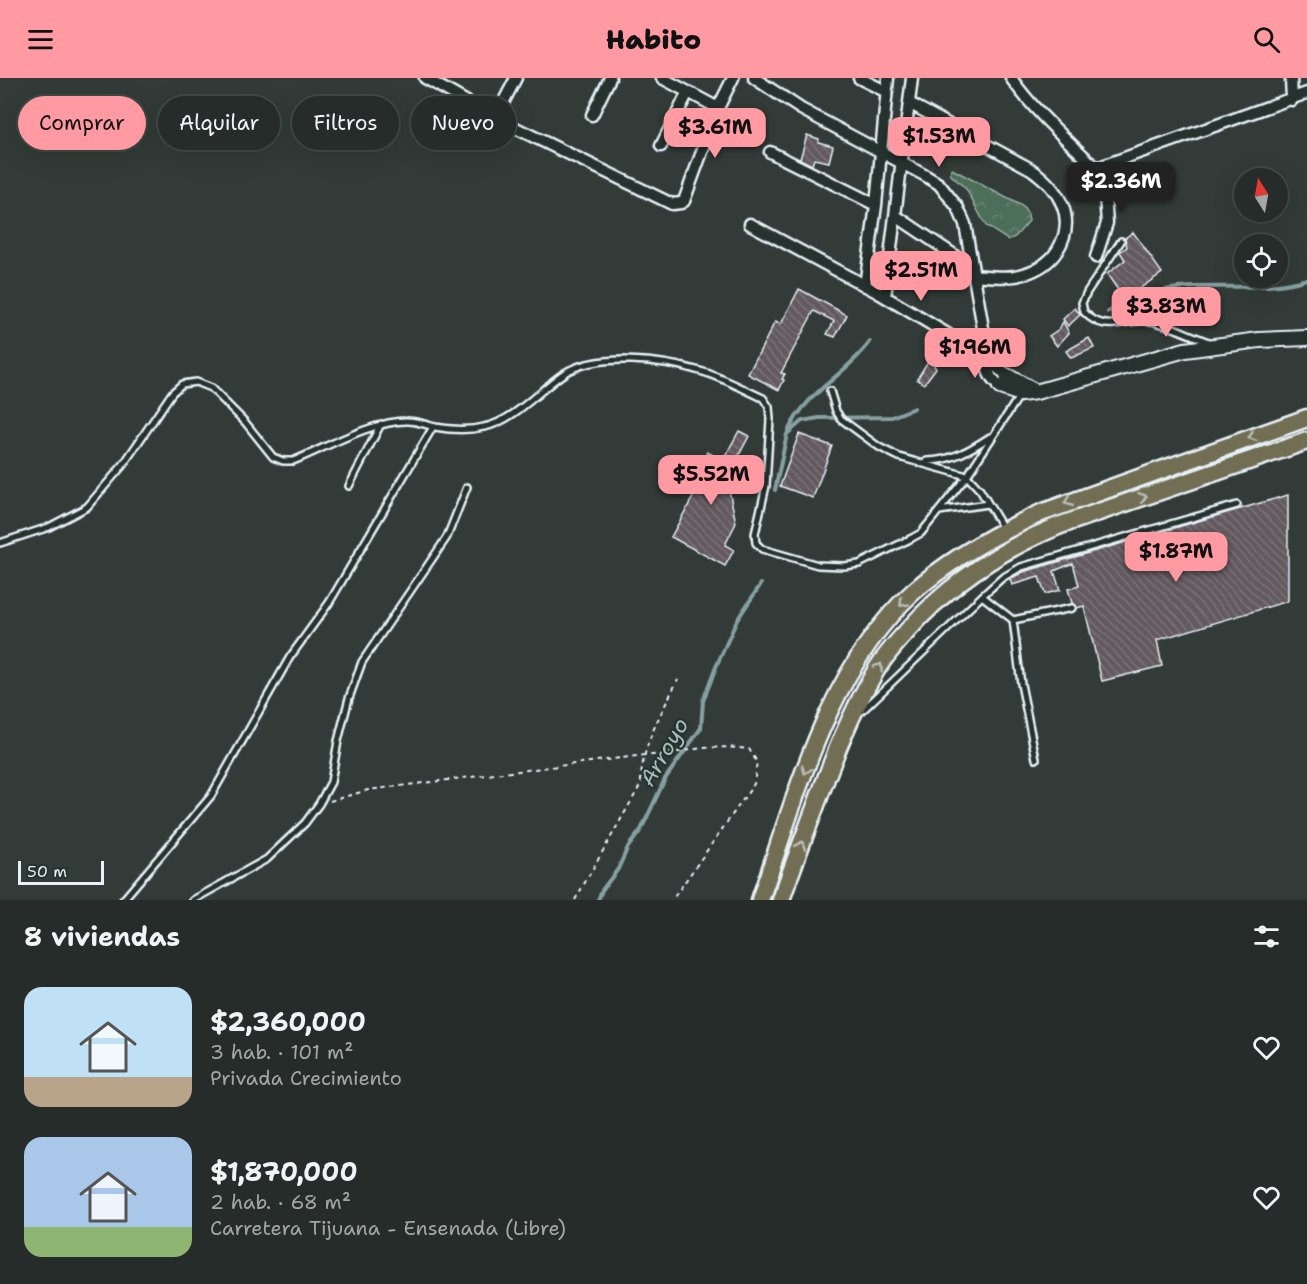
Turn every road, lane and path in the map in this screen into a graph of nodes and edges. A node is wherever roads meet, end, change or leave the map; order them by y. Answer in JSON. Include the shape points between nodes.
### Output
{"nodes":[{"id":1,"x":425,"y":78,"type":"edge"},
{"id":2,"x":516,"y":78,"type":"edge"},
{"id":3,"x":610,"y":78,"type":"edge"},
{"id":4,"x":662,"y":78,"type":"edge"},
{"id":5,"x":733,"y":78,"type":"edge"},
{"id":6,"x":754,"y":78,"type":"edge"},
{"id":7,"x":860,"y":78,"type":"edge"},
{"id":8,"x":888,"y":78,"type":"edge"},
{"id":9,"x":912,"y":78,"type":"edge"},
{"id":10,"x":1011,"y":78,"type":"edge"},
{"id":11,"x":1291,"y":78,"type":"edge"},
{"id":12,"x":688,"y":92,"type":"junction"},
{"id":13,"x":887,"y":92,"type":"junction"},
{"id":14,"x":1307,"y":93,"type":"edge"},
{"id":15,"x":456,"y":96,"type":"edge"},
{"id":16,"x":507,"y":96,"type":"edge"},
{"id":17,"x":1292,"y":100,"type":"junction"},
{"id":18,"x":909,"y":103,"type":"junction"},
{"id":19,"x":718,"y":108,"type":"junction"},
{"id":20,"x":592,"y":115,"type":"dead end"},
{"id":21,"x":516,"y":128,"type":"edge"},
{"id":22,"x":661,"y":146,"type":"dead end"},
{"id":23,"x":770,"y":152,"type":"dead end"},
{"id":24,"x":881,"y":152,"type":"junction"},
{"id":25,"x":902,"y":163,"type":"junction"},
{"id":26,"x":1099,"y":167,"type":"junction"},
{"id":27,"x":872,"y":203,"type":"junction"},
{"id":28,"x":896,"y":216,"type":"junction"},
{"id":29,"x":750,"y":224,"type":"dead end"},
{"id":30,"x":1121,"y":241,"type":"dead end"},
{"id":31,"x":954,"y":255,"type":"dead end"},
{"id":32,"x":1096,"y":257,"type":"dead end"},
{"id":33,"x":973,"y":275,"type":"junction"},
{"id":34,"x":865,"y":286,"type":"junction"},
{"id":35,"x":881,"y":294,"type":"junction"},
{"id":36,"x":949,"y":335,"type":"dead end"},
{"id":37,"x":1307,"y":338,"type":"edge"},
{"id":38,"x":1216,"y":345,"type":"junction"},
{"id":39,"x":1003,"y":381,"type":"joint"},
{"id":40,"x":830,"y":391,"type":"dead end"},
{"id":41,"x":1027,"y":391,"type":"junction"},
{"id":42,"x":1307,"y":418,"type":"edge"},
{"id":43,"x":381,"y":424,"type":"junction"},
{"id":44,"x":433,"y":427,"type":"junction"},
{"id":45,"x":991,"y":436,"type":"junction"},
{"id":46,"x":1307,"y":441,"type":"edge"},
{"id":47,"x":920,"y":461,"type":"junction"},
{"id":48,"x":967,"y":476,"type":"junction"},
{"id":49,"x":349,"y":486,"type":"dead end"},
{"id":50,"x":467,"y":487,"type":"dead end"},
{"id":51,"x":988,"y":504,"type":"junction"},
{"id":52,"x":1237,"y":505,"type":"dead end"},
{"id":53,"x":939,"y":511,"type":"junction"},
{"id":54,"x":1003,"y":530,"type":"junction"},
{"id":55,"x":0,"y":543,"type":"edge"},
{"id":56,"x":982,"y":596,"type":"junction"},
{"id":57,"x":1071,"y":608,"type":"dead end"},
{"id":58,"x":1013,"y":620,"type":"junction"},
{"id":59,"x":678,"y":679,"type":"dead end"},
{"id":60,"x":848,"y":724,"type":"junction"},
{"id":61,"x":645,"y":755,"type":"junction"},
{"id":62,"x":1036,"y":759,"type":"dead end"},
{"id":63,"x":319,"y":804,"type":"junction"},
{"id":64,"x":123,"y":900,"type":"edge"},
{"id":65,"x":193,"y":900,"type":"edge"},
{"id":66,"x":575,"y":900,"type":"edge"},
{"id":67,"x":672,"y":900,"type":"edge"},
{"id":68,"x":760,"y":900,"type":"edge"},
{"id":69,"x":781,"y":900,"type":"edge"}],
"edges":[{"from":1,"to":15,"type":"street"},
{"from":2,"to":16,"type":"street"},
{"from":3,"to":20,"type":"street"},
{"from":4,"to":12,"type":"street"},
{"from":5,"to":19,"type":"street"},
{"from":6,"to":24,"type":"street","via":[[801,109]]},
{"from":7,"to":13,"type":"street"},
{"from":8,"to":13,"type":"street"},
{"from":9,"to":18,"type":"street"},
{"from":10,"to":26,"type":"street","via":[[1046,119]]},
{"from":11,"to":17,"type":"street"},
{"from":12,"to":19,"type":"street"},
{"from":12,"to":22,"type":"street"},
{"from":13,"to":24,"type":"street"},
{"from":14,"to":17,"type":"street"},
{"from":17,"to":26,"type":"street"},
{"from":18,"to":25,"type":"street"},
{"from":18,"to":33,"type":"street","via":[[1031,169],[1059,197],[1065,213],[1067,228],[1058,249],[1043,265],[1012,276]]},
{"from":19,"to":21,"type":"street","via":[[684,201],[672,204]]},
{"from":23,"to":27,"type":"street"},
{"from":24,"to":25,"type":"street"},
{"from":24,"to":27,"type":"street"},
{"from":25,"to":28,"type":"street"},
{"from":25,"to":33,"type":"street","via":[[939,184],[950,195],[965,224]]},
{"from":26,"to":32,"type":"street","via":[[1107,223]]},
{"from":27,"to":34,"type":"street"},
{"from":28,"to":31,"type":"street"},
{"from":28,"to":35,"type":"street"},
{"from":29,"to":34,"type":"street"},
{"from":30,"to":38,"type":"lane","via":[[1087,292],[1082,303],[1084,312],[1106,325],[1156,322]]},
{"from":33,"to":39,"type":"street","via":[[988,357]]},
{"from":34,"to":35,"type":"street"},
{"from":35,"to":36,"type":"street"},
{"from":37,"to":38,"type":"street"},
{"from":38,"to":41,"type":"street","via":[[1158,356]]},
{"from":39,"to":41,"type":"street"},
{"from":40,"to":47,"type":"lane","via":[[841,419],[879,447],[899,457]]},
{"from":41,"to":45,"type":"lane"},
{"from":42,"to":54,"type":"highway","one_way":true,"via":[[1087,495]]},
{"from":43,"to":44,"type":"lane","via":[[411,421]]},
{"from":43,"to":49,"type":"lane"},
{"from":43,"to":55,"type":"lane","via":[[293,461],[283,461],[273,456],[211,387],[196,382],[182,384],[87,507],[49,527]]},
{"from":44,"to":53,"type":"lane","via":[[463,431],[487,427],[508,417],[582,364],[615,360],[663,363],[701,371],[767,402],[770,419],[766,486],[755,534],[762,549],[818,565],[859,564],[912,538]]},
{"from":44,"to":64,"type":"lane","via":[[329,603],[290,657],[211,796]]},
{"from":45,"to":47,"type":"lane","via":[[953,458]]},
{"from":45,"to":48,"type":"lane"},
{"from":60,"to":46,"type":"highway","one_way":true,"via":[[893,646],[970,572],[1058,526]]},
{"from":47,"to":48,"type":"lane"},
{"from":48,"to":51,"type":"lane"},
{"from":48,"to":53,"type":"lane"},
{"from":50,"to":63,"type":"lane","via":[[447,537],[362,662],[349,698],[331,782]]},
{"from":51,"to":53,"type":"lane"},
{"from":51,"to":54,"type":"lane"},
{"from":52,"to":56,"type":"lane","via":[[1021,567]]},
{"from":54,"to":68,"type":"highway","one_way":true,"via":[[970,549],[913,592],[866,648],[836,695],[825,721]]},
{"from":56,"to":58,"type":"lane"},
{"from":56,"to":60,"type":"lane"},
{"from":57,"to":58,"type":"lane"},
{"from":58,"to":62,"type":"lane"},
{"from":59,"to":61,"type":"path"},
{"from":69,"to":60,"type":"highway","one_way":true},
{"from":61,"to":63,"type":"path","via":[[368,790]]},
{"from":61,"to":66,"type":"path","via":[[640,768],[641,784]]},
{"from":61,"to":67,"type":"path","via":[[731,747],[749,749],[757,762],[754,784]]},
{"from":63,"to":65,"type":"lane","via":[[305,824],[267,859]]}]}
